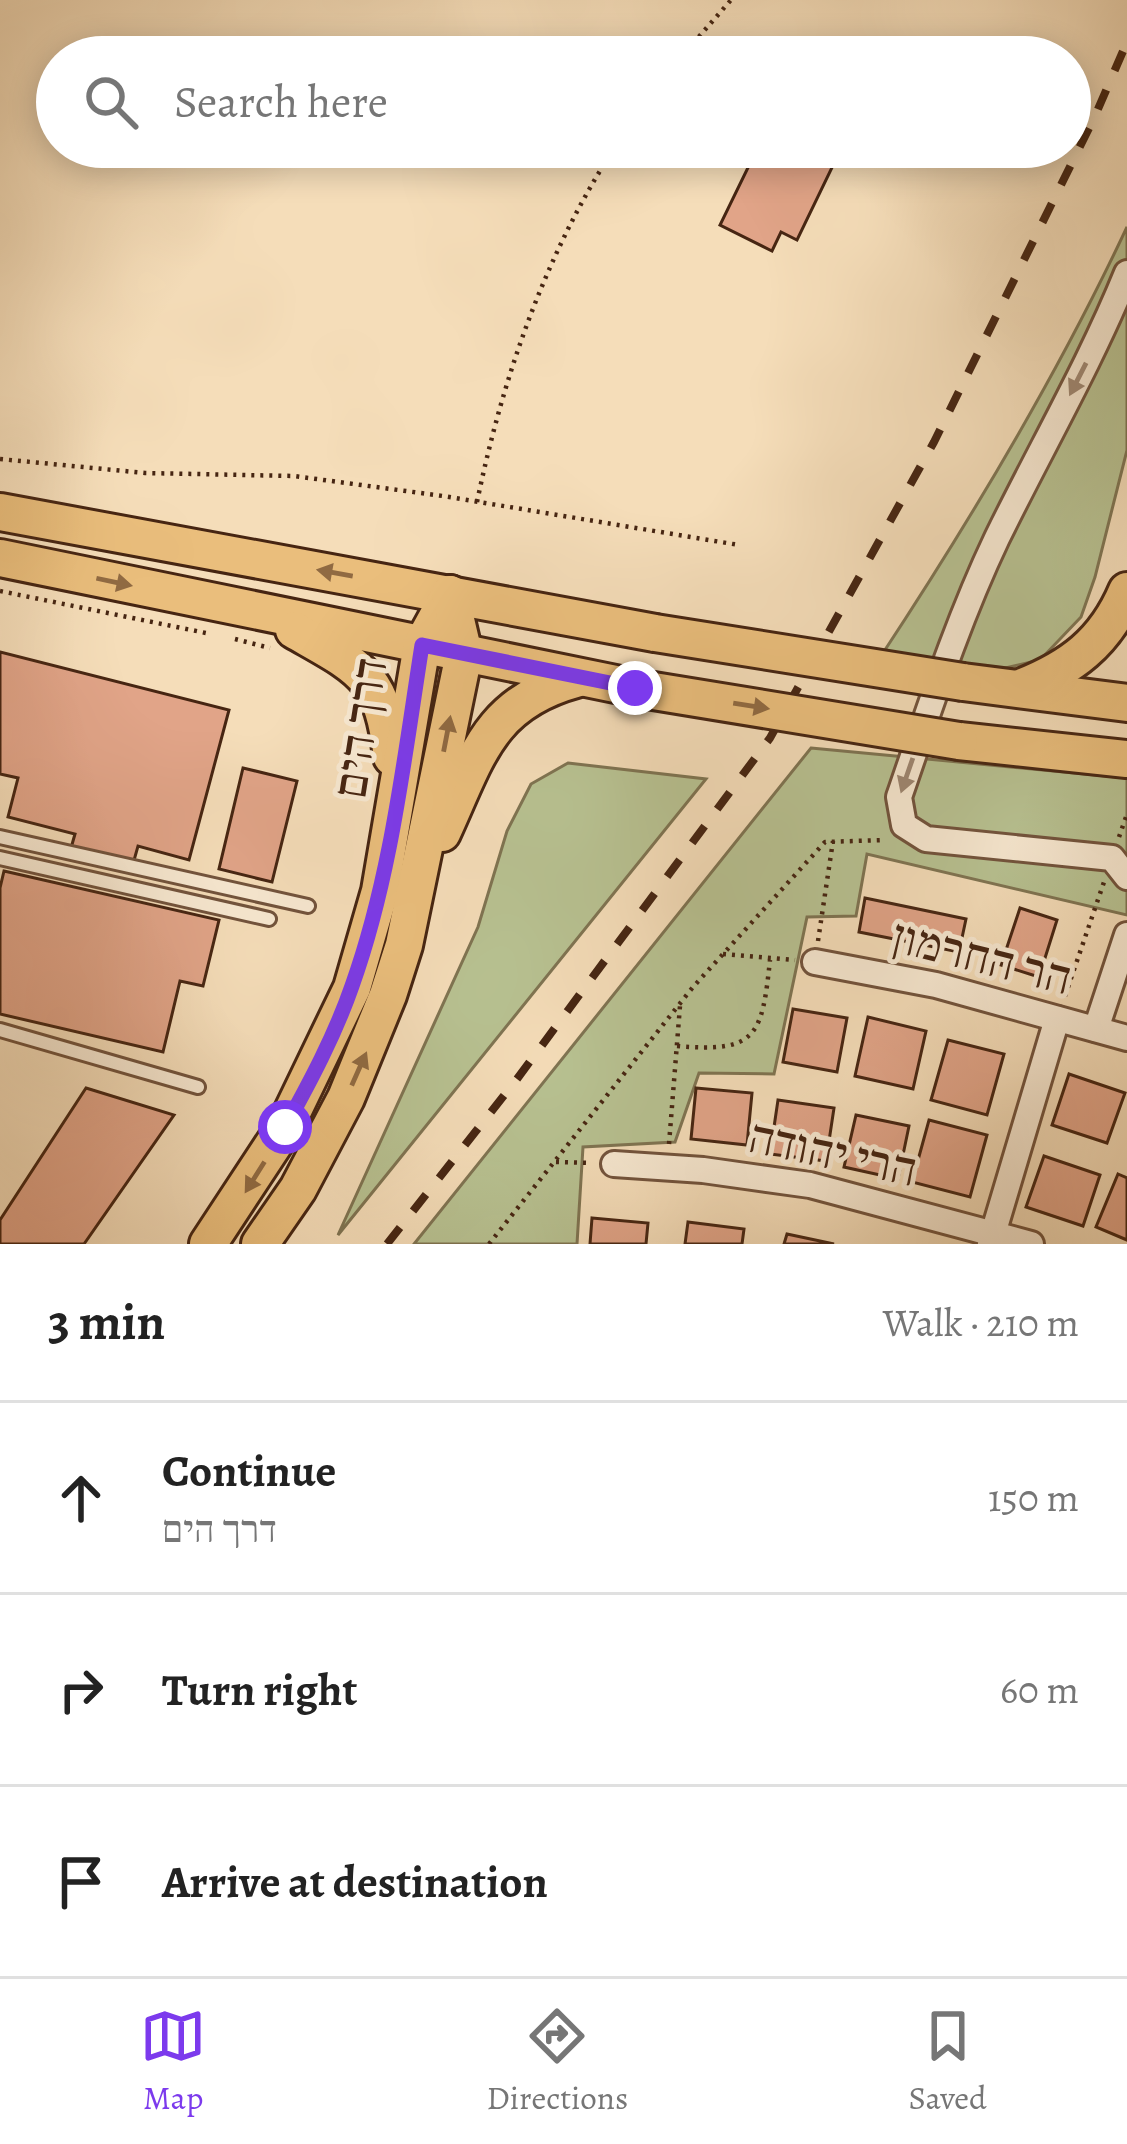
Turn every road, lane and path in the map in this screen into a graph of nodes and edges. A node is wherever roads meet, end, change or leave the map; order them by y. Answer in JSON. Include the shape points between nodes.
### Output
{"nodes":[{"id":1,"x":730,"y":0,"type":"edge"},
{"id":2,"x":699,"y":36,"type":"edge"},
{"id":3,"x":601,"y":168,"type":"edge"},
{"id":4,"x":1127,"y":273,"type":"edge"},
{"id":5,"x":0,"y":459,"type":"edge"},
{"id":6,"x":477,"y":502,"type":"junction"},
{"id":7,"x":0,"y":512,"type":"edge"},
{"id":8,"x":739,"y":545,"type":"dead end"},
{"id":9,"x":0,"y":558,"type":"edge"},
{"id":10,"x":0,"y":591,"type":"edge"},
{"id":11,"x":1127,"y":591,"type":"edge"},
{"id":12,"x":450,"y":594,"type":"junction"},
{"id":13,"x":265,"y":614,"type":"junction"},
{"id":14,"x":211,"y":634,"type":"dead end"},
{"id":15,"x":235,"y":638,"type":"dead end"},
{"id":16,"x":422,"y":645,"type":"junction"},
{"id":17,"x":278,"y":650,"type":"dead end"},
{"id":18,"x":464,"y":654,"type":"junction"},
{"id":19,"x":580,"y":678,"type":"junction"},
{"id":20,"x":1016,"y":689,"type":"junction"},
{"id":21,"x":1127,"y":703,"type":"edge"},
{"id":22,"x":1127,"y":759,"type":"edge"},
{"id":23,"x":397,"y":806,"type":"junction"},
{"id":24,"x":1127,"y":814,"type":"edge"},
{"id":25,"x":0,"y":837,"type":"edge"},
{"id":26,"x":926,"y":839,"type":"junction"},
{"id":27,"x":833,"y":841,"type":"junction"},
{"id":28,"x":0,"y":858,"type":"edge"},
{"id":29,"x":1120,"y":868,"type":"edge"},
{"id":30,"x":416,"y":890,"type":"junction"},
{"id":31,"x":308,"y":906,"type":"dead end"},
{"id":32,"x":269,"y":919,"type":"dead end"},
{"id":33,"x":1127,"y":934,"type":"edge"},
{"id":34,"x":723,"y":954,"type":"junction"},
{"id":35,"x":770,"y":958,"type":"junction"},
{"id":36,"x":815,"y":962,"type":"junction"},
{"id":37,"x":680,"y":1005,"type":"junction"},
{"id":38,"x":1057,"y":1019,"type":"junction"},
{"id":39,"x":1096,"y":1029,"type":"junction"},
{"id":40,"x":0,"y":1030,"type":"edge"},
{"id":41,"x":1127,"y":1038,"type":"edge"},
{"id":42,"x":677,"y":1046,"type":"junction"},
{"id":43,"x":198,"y":1087,"type":"dead end"},
{"id":44,"x":556,"y":1162,"type":"junction"},
{"id":45,"x":614,"y":1164,"type":"joint"},
{"id":46,"x":668,"y":1168,"type":"junction"},
{"id":47,"x":992,"y":1239,"type":"edge"},
{"id":48,"x":208,"y":1244,"type":"edge"},
{"id":49,"x":260,"y":1244,"type":"edge"},
{"id":50,"x":489,"y":1244,"type":"edge"},
{"id":51,"x":1031,"y":1244,"type":"edge"}],
"edges":[{"from":1,"to":2,"type":"path"},
{"from":3,"to":6,"type":"path","via":[[580,200],[508,376]]},
{"from":4,"to":26,"type":"street","one_way":true,"via":[[953,638],[899,797],[904,825]]},
{"from":5,"to":6,"type":"path","via":[[294,476]]},
{"from":6,"to":8,"type":"path"},
{"from":12,"to":7,"type":"main road","one_way":true},
{"from":9,"to":13,"type":"main road","one_way":true},
{"from":10,"to":14,"type":"path"},
{"from":11,"to":20,"type":"main road","via":[[1094,647]]},
{"from":12,"to":16,"type":"main road","name":"דרך הים"},
{"from":12,"to":18,"type":"main road","name":"דרך הים"},
{"from":12,"to":20,"type":"main road","bridge":true},
{"from":13,"to":16,"type":"main road"},
{"from":13,"to":23,"type":"main road","via":[[345,659],[373,686],[387,715]]},
{"from":15,"to":17,"type":"path"},
{"from":16,"to":18,"type":"main road"},
{"from":16,"to":23,"type":"main road","name":"דרך הים"},
{"from":18,"to":19,"type":"main road"},
{"from":30,"to":18,"type":"main road","name":"דרך הים","one_way":true},
{"from":19,"to":22,"type":"main road","one_way":true,"bridge":true,"via":[[959,741]]},
{"from":19,"to":30,"type":"main road","via":[[541,692],[497,723]]},
{"from":20,"to":21,"type":"main road"},
{"from":23,"to":48,"type":"main road","name":"דרך הים","one_way":true,"via":[[366,942],[332,1033],[261,1168]]},
{"from":24,"to":29,"type":"path"},
{"from":25,"to":31,"type":"lane"},
{"from":26,"to":27,"type":"path"},
{"from":26,"to":29,"type":"street"},
{"from":27,"to":34,"type":"path","via":[[804,862]]},
{"from":27,"to":36,"type":"path"},
{"from":28,"to":32,"type":"lane"},
{"from":29,"to":38,"type":"path"},
{"from":49,"to":30,"type":"main road","name":"דרך הים","one_way":true,"via":[[346,1098],[388,995]]},
{"from":33,"to":39,"type":"street"},
{"from":34,"to":35,"type":"path"},
{"from":34,"to":37,"type":"path"},
{"from":35,"to":36,"type":"path"},
{"from":35,"to":42,"type":"path","via":[[765,1005],[750,1036],[733,1047]]},
{"from":36,"to":38,"type":"street","name":"הר החרמון"},
{"from":37,"to":42,"type":"path"},
{"from":37,"to":44,"type":"path"},
{"from":38,"to":39,"type":"street","name":"הר החרמון"},
{"from":38,"to":47,"type":"street"},
{"from":39,"to":41,"type":"street","name":"הר החרמון"},
{"from":40,"to":43,"type":"lane"},
{"from":42,"to":46,"type":"path"},
{"from":44,"to":45,"type":"path"},
{"from":44,"to":50,"type":"path"},
{"from":45,"to":46,"type":"street","name":"הרי יהודה"},
{"from":46,"to":47,"type":"street","name":"הרי יהודה","via":[[810,1185]]},
{"from":47,"to":51,"type":"street","name":"הרי יהודה"}]}
